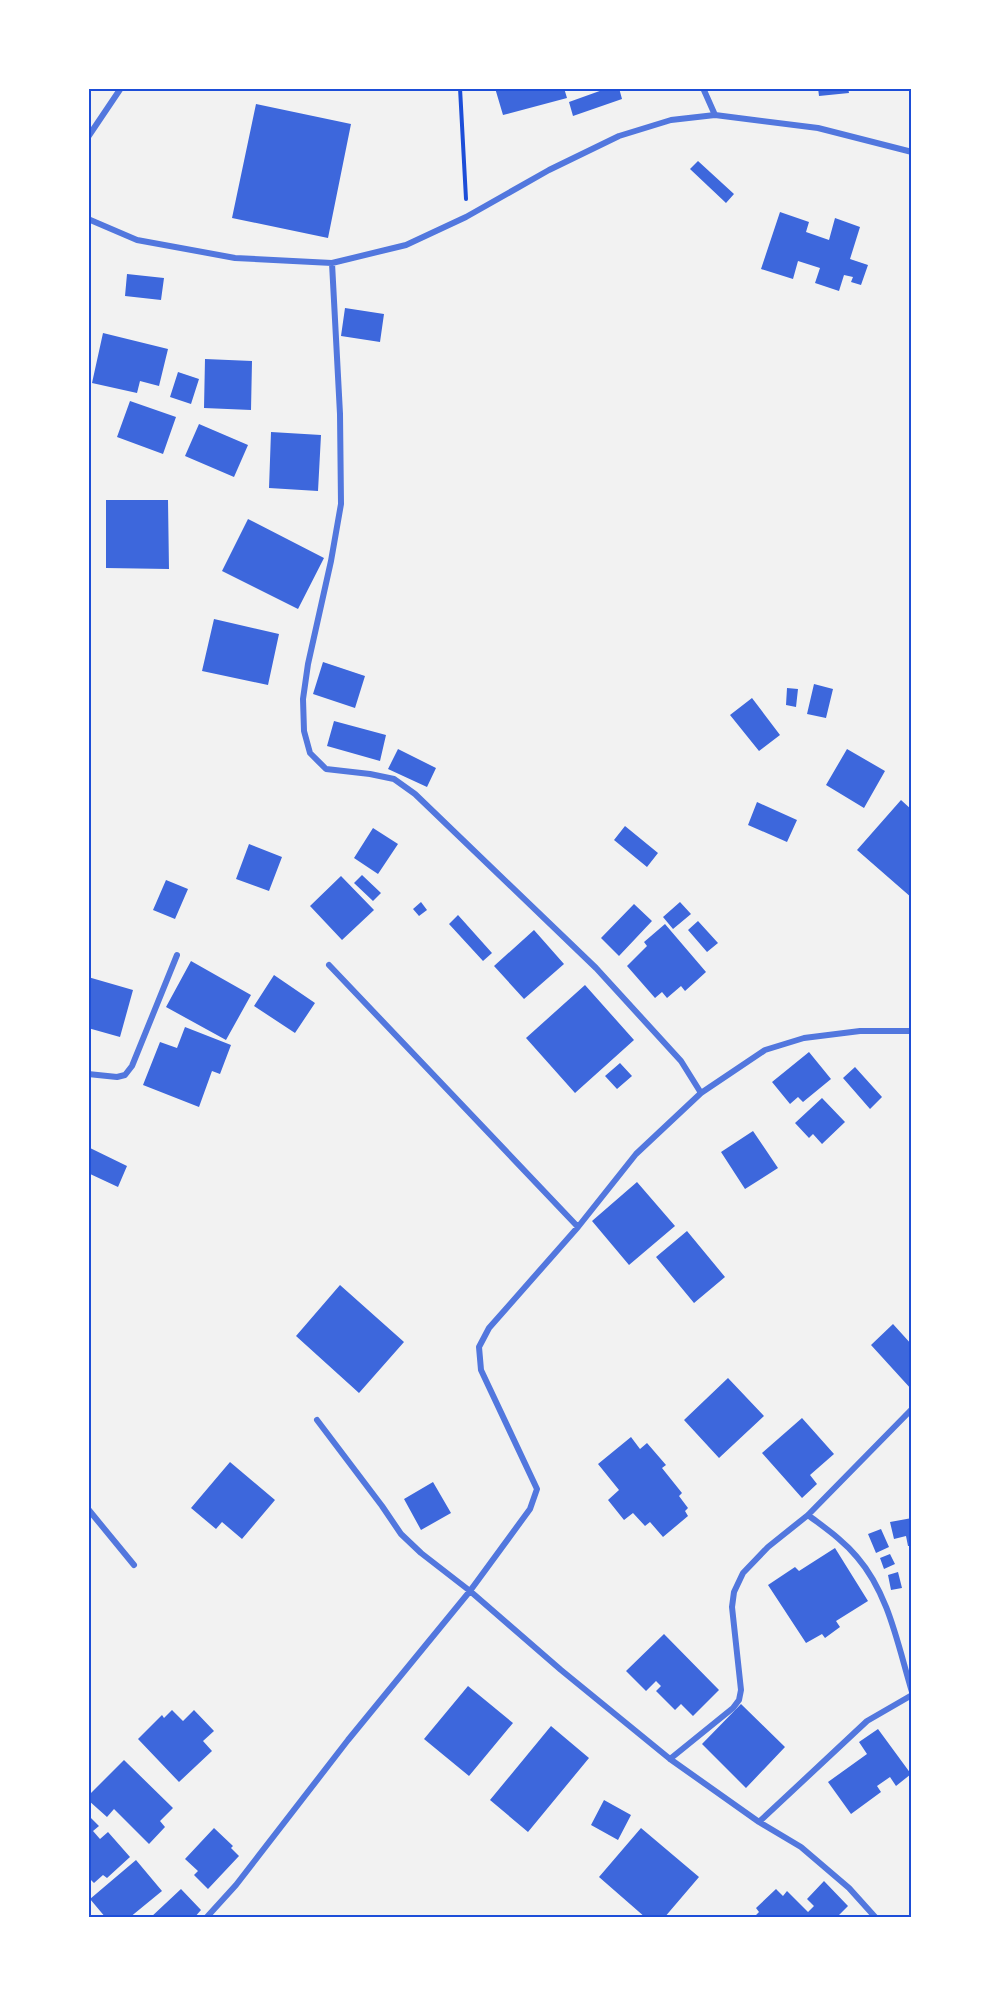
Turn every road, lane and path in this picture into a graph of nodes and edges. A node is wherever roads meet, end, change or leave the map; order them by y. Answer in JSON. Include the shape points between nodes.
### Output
{"nodes":[{"id":1,"x":121,"y":88,"type":"edge"},
{"id":2,"x":460,"y":88,"type":"edge"},
{"id":3,"x":703,"y":88,"type":"edge"},
{"id":4,"x":715,"y":115,"type":"junction"},
{"id":5,"x":88,"y":137,"type":"edge"},
{"id":6,"x":912,"y":152,"type":"edge"},
{"id":7,"x":466,"y":218,"type":"junction"},
{"id":8,"x":88,"y":219,"type":"edge"},
{"id":9,"x":332,"y":263,"type":"junction"},
{"id":10,"x":177,"y":955,"type":"dead end"},
{"id":11,"x":329,"y":965,"type":"dead end"},
{"id":12,"x":912,"y":1031,"type":"edge"},
{"id":13,"x":88,"y":1074,"type":"edge"},
{"id":14,"x":701,"y":1093,"type":"junction"},
{"id":15,"x":578,"y":1227,"type":"junction"},
{"id":16,"x":912,"y":1409,"type":"edge"},
{"id":17,"x":317,"y":1420,"type":"dead end"},
{"id":18,"x":88,"y":1509,"type":"edge"},
{"id":19,"x":808,"y":1515,"type":"junction"},
{"id":20,"x":134,"y":1565,"type":"dead end"},
{"id":21,"x":470,"y":1591,"type":"junction"},
{"id":22,"x":912,"y":1694,"type":"edge"},
{"id":23,"x":670,"y":1759,"type":"junction"},
{"id":24,"x":759,"y":1822,"type":"junction"},
{"id":25,"x":206,"y":1917,"type":"edge"},
{"id":26,"x":876,"y":1917,"type":"edge"}],
"edges":[{"from":1,"to":5,"type":"street"},
{"from":2,"to":7,"type":"path"},
{"from":3,"to":4,"type":"street"},
{"from":4,"to":6,"type":"street","via":[[818,128]]},
{"from":4,"to":7,"type":"street","via":[[671,120],[619,136]]},
{"from":7,"to":9,"type":"street","via":[[406,245]]},
{"from":8,"to":9,"type":"street","via":[[137,240],[235,258]]},
{"from":9,"to":14,"type":"street","via":[[340,504],[303,699],[304,731],[310,753],[326,769],[394,779],[415,794],[596,968],[681,1061]]},
{"from":10,"to":13,"type":"street","via":[[132,1066],[125,1075],[117,1077]]},
{"from":11,"to":15,"type":"street"},
{"from":12,"to":14,"type":"street","via":[[860,1031],[804,1038],[765,1050]]},
{"from":14,"to":15,"type":"street","via":[[636,1154]]},
{"from":15,"to":21,"type":"street","via":[[489,1328],[479,1347],[481,1370],[537,1489],[530,1509]]},
{"from":16,"to":19,"type":"street"},
{"from":17,"to":21,"type":"street","via":[[401,1534]]},
{"from":18,"to":20,"type":"street"},
{"from":19,"to":22,"type":"street","via":[[858,1558],[879,1590]]},
{"from":19,"to":23,"type":"street","via":[[749,1566],[734,1592],[739,1700]]},
{"from":21,"to":23,"type":"street"},
{"from":21,"to":25,"type":"street","via":[[236,1886]]},
{"from":22,"to":24,"type":"street","via":[[867,1721]]},
{"from":23,"to":24,"type":"street"},
{"from":24,"to":26,"type":"street","via":[[801,1847]]}]}
